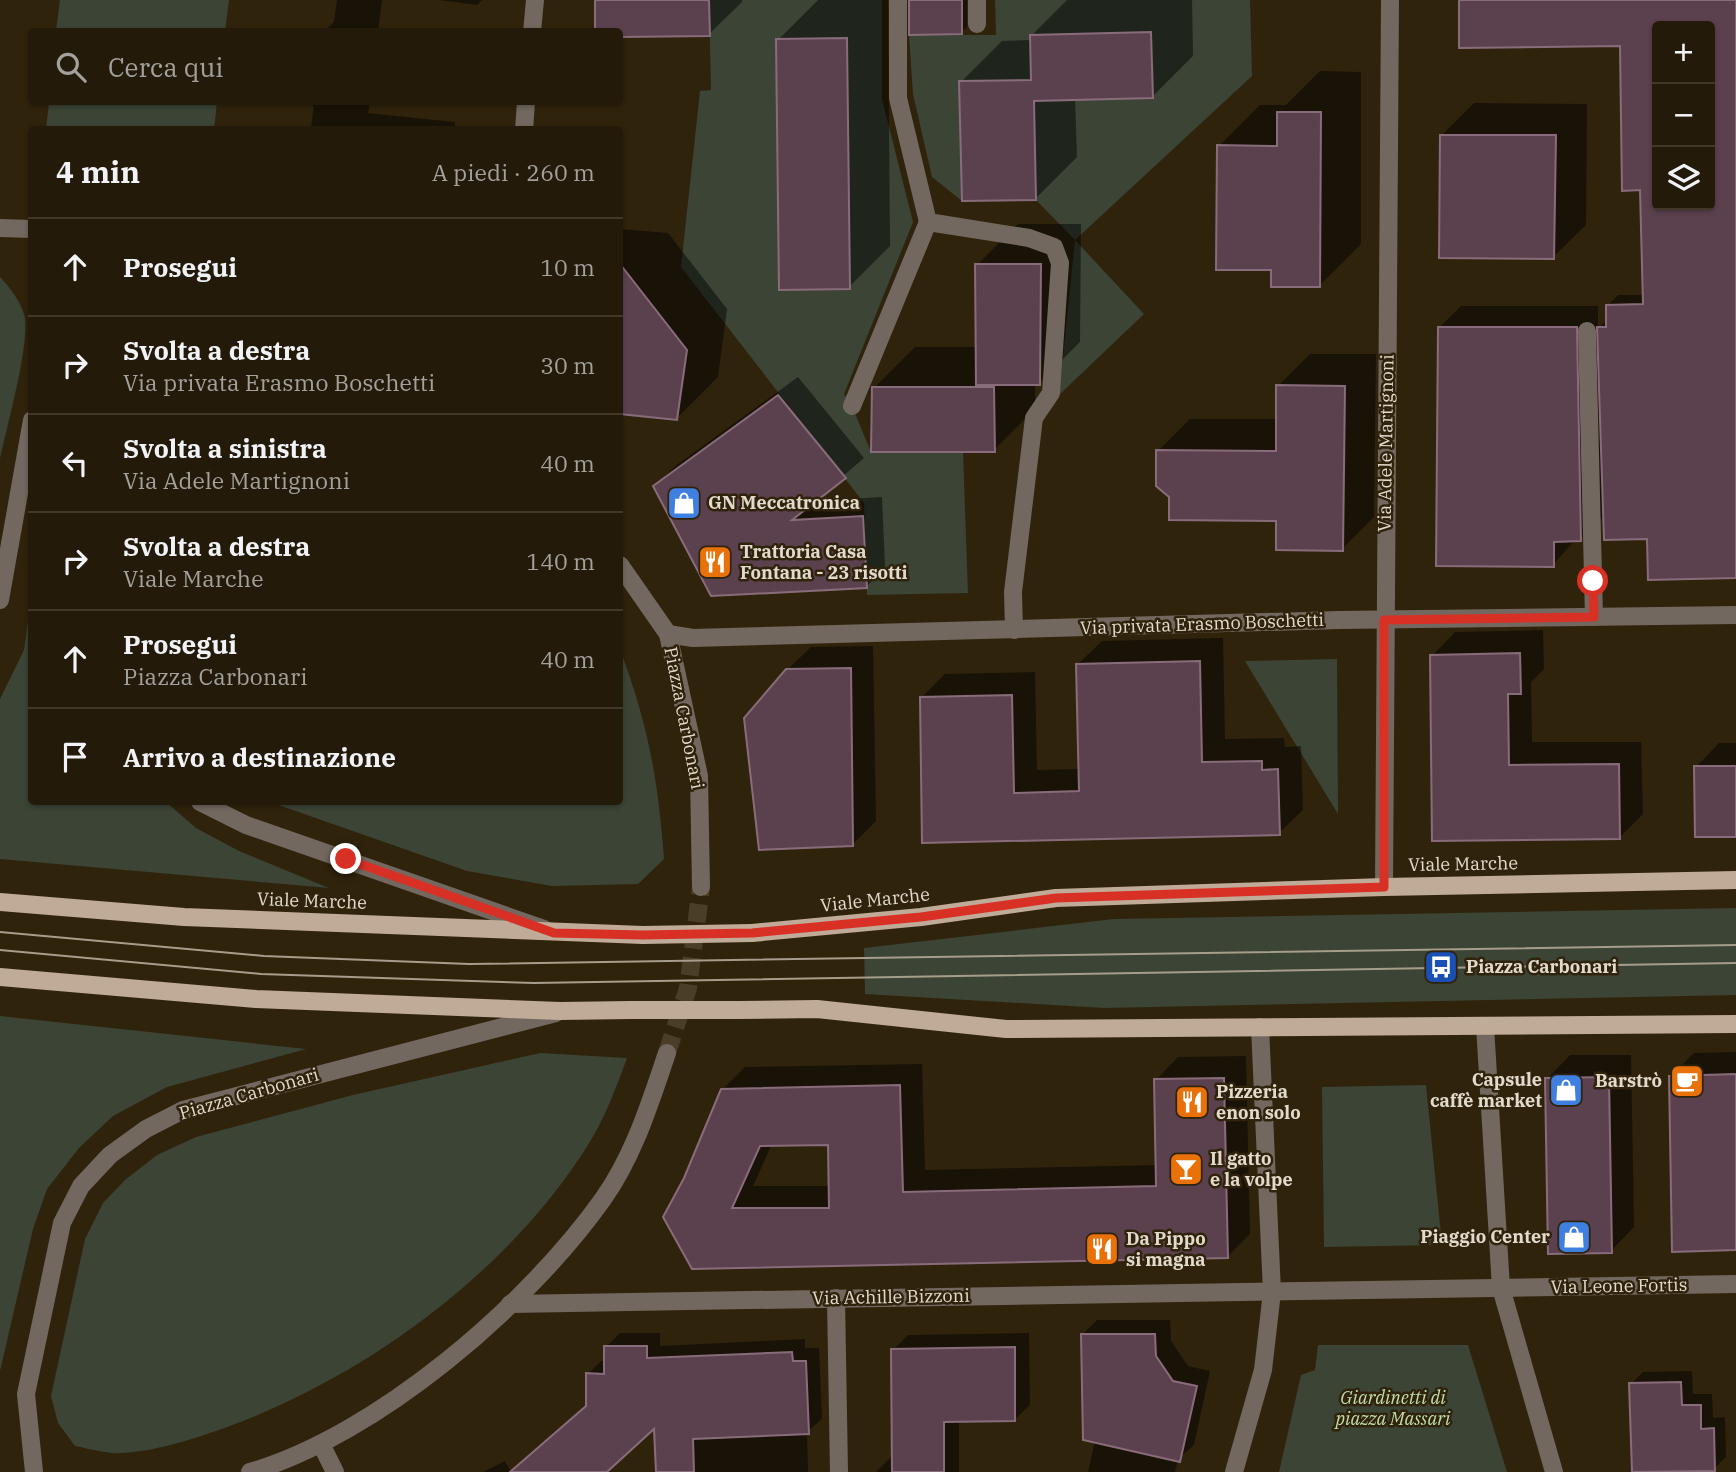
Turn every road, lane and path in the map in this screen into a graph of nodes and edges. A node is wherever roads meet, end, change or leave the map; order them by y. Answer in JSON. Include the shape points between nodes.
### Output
{"nodes":[{"id":1,"x":535,"y":0,"type":"edge"},
{"id":2,"x":898,"y":0,"type":"edge"},
{"id":3,"x":977,"y":0,"type":"edge"},
{"id":4,"x":1390,"y":0,"type":"edge"},
{"id":5,"x":977,"y":24,"type":"dead end"},
{"id":6,"x":532,"y":28,"type":"edge"},
{"id":7,"x":526,"y":105,"type":"edge"},
{"id":8,"x":524,"y":126,"type":"edge"},
{"id":9,"x":928,"y":222,"type":"junction"},
{"id":10,"x":0,"y":228,"type":"edge"},
{"id":11,"x":28,"y":229,"type":"edge"},
{"id":12,"x":1587,"y":331,"type":"dead end"},
{"id":13,"x":852,"y":406,"type":"dead end"},
{"id":14,"x":28,"y":442,"type":"edge"},
{"id":15,"x":623,"y":569,"type":"edge"},
{"id":16,"x":0,"y":600,"type":"edge"},
{"id":17,"x":1736,"y":615,"type":"edge"},
{"id":18,"x":1594,"y":617,"type":"junction"},
{"id":19,"x":1384,"y":620,"type":"junction"},
{"id":20,"x":1014,"y":630,"type":"junction"},
{"id":21,"x":668,"y":634,"type":"junction"},
{"id":22,"x":206,"y":805,"type":"edge"},
{"id":23,"x":1736,"y":880,"type":"edge"},
{"id":24,"x":701,"y":887,"type":"tunnel mouth"},
{"id":25,"x":1384,"y":887,"type":"junction"},
{"id":26,"x":9,"y":903,"type":"edge"},
{"id":27,"x":554,"y":933,"type":"junction"},
{"id":28,"x":9,"y":979,"type":"edge"},
{"id":29,"x":560,"y":1012,"type":"junction"},
{"id":30,"x":1736,"y":1024,"type":"edge"},
{"id":31,"x":1486,"y":1026,"type":"junction"},
{"id":32,"x":1260,"y":1027,"type":"junction"},
{"id":33,"x":667,"y":1054,"type":"tunnel mouth"},
{"id":34,"x":1736,"y":1284,"type":"edge"},
{"id":35,"x":1501,"y":1289,"type":"junction"},
{"id":36,"x":1272,"y":1292,"type":"junction"},
{"id":37,"x":836,"y":1298,"type":"junction"},
{"id":38,"x":510,"y":1304,"type":"junction"},
{"id":39,"x":321,"y":1444,"type":"junction"},
{"id":40,"x":34,"y":1472,"type":"edge"},
{"id":41,"x":250,"y":1472,"type":"edge"},
{"id":42,"x":335,"y":1472,"type":"edge"},
{"id":43,"x":839,"y":1472,"type":"edge"},
{"id":44,"x":1234,"y":1472,"type":"edge"},
{"id":45,"x":1554,"y":1472,"type":"edge"}],
"edges":[{"from":1,"to":6,"type":"street"},
{"from":2,"to":9,"type":"street","via":[[898,98]]},
{"from":3,"to":5,"type":"street"},
{"from":4,"to":19,"type":"street","name":"Via Adele Martignoni"},
{"from":7,"to":8,"type":"street"},
{"from":9,"to":13,"type":"street"},
{"from":9,"to":20,"type":"street","via":[[1029,238],[1054,247],[1060,263],[1051,393],[1034,418],[1013,592]]},
{"from":10,"to":11,"type":"street"},
{"from":12,"to":18,"type":"street"},
{"from":14,"to":16,"type":"street"},
{"from":15,"to":21,"type":"street","name":"Piazza Carbonari"},
{"from":17,"to":18,"type":"street","name":"Via privata Erasmo Boschetti"},
{"from":18,"to":19,"type":"street","name":"Via privata Erasmo Boschetti"},
{"from":19,"to":20,"type":"street","name":"Via privata Erasmo Boschetti"},
{"from":19,"to":25,"type":"street","name":"Via Adele Martignoni"},
{"from":20,"to":21,"type":"street","name":"Via privata Erasmo Boschetti","via":[[693,638]]},
{"from":21,"to":24,"type":"street","name":"Piazza Carbonari","via":[[699,776]]},
{"from":22,"to":27,"type":"street","via":[[246,825]]},
{"from":23,"to":25,"type":"main road","name":"Viale Marche"},
{"from":25,"to":27,"type":"main road","name":"Viale Marche","bridge":true,"via":[[1056,898],[752,933]]},
{"from":26,"to":27,"type":"main road","name":"Viale Marche","via":[[184,917]]},
{"from":28,"to":29,"type":"main road","via":[[256,999]]},
{"from":29,"to":32,"type":"main road","bridge":true,"via":[[817,1009],[1006,1029]]},
{"from":29,"to":40,"type":"street","name":"Piazza Carbonari","via":[[183,1110],[110,1155],[81,1186],[62,1223],[26,1394]]},
{"from":30,"to":31,"type":"main road"},
{"from":31,"to":32,"type":"main road"},
{"from":31,"to":35,"type":"street"},
{"from":32,"to":36,"type":"street"},
{"from":33,"to":38,"type":"street","via":[[643,1125],[604,1197]]},
{"from":34,"to":35,"type":"street","name":"Via Leone Fortis"},
{"from":35,"to":36,"type":"street","name":"Via Leone Fortis"},
{"from":35,"to":45,"type":"street"},
{"from":36,"to":37,"type":"street","name":"Via Achille Bizzoni"},
{"from":36,"to":44,"type":"street","via":[[1263,1370]]},
{"from":37,"to":38,"type":"street","name":"Via Achille Bizzoni"},
{"from":37,"to":43,"type":"street"},
{"from":38,"to":39,"type":"street","via":[[393,1400]]},
{"from":39,"to":41,"type":"street"},
{"from":39,"to":42,"type":"street"}]}
